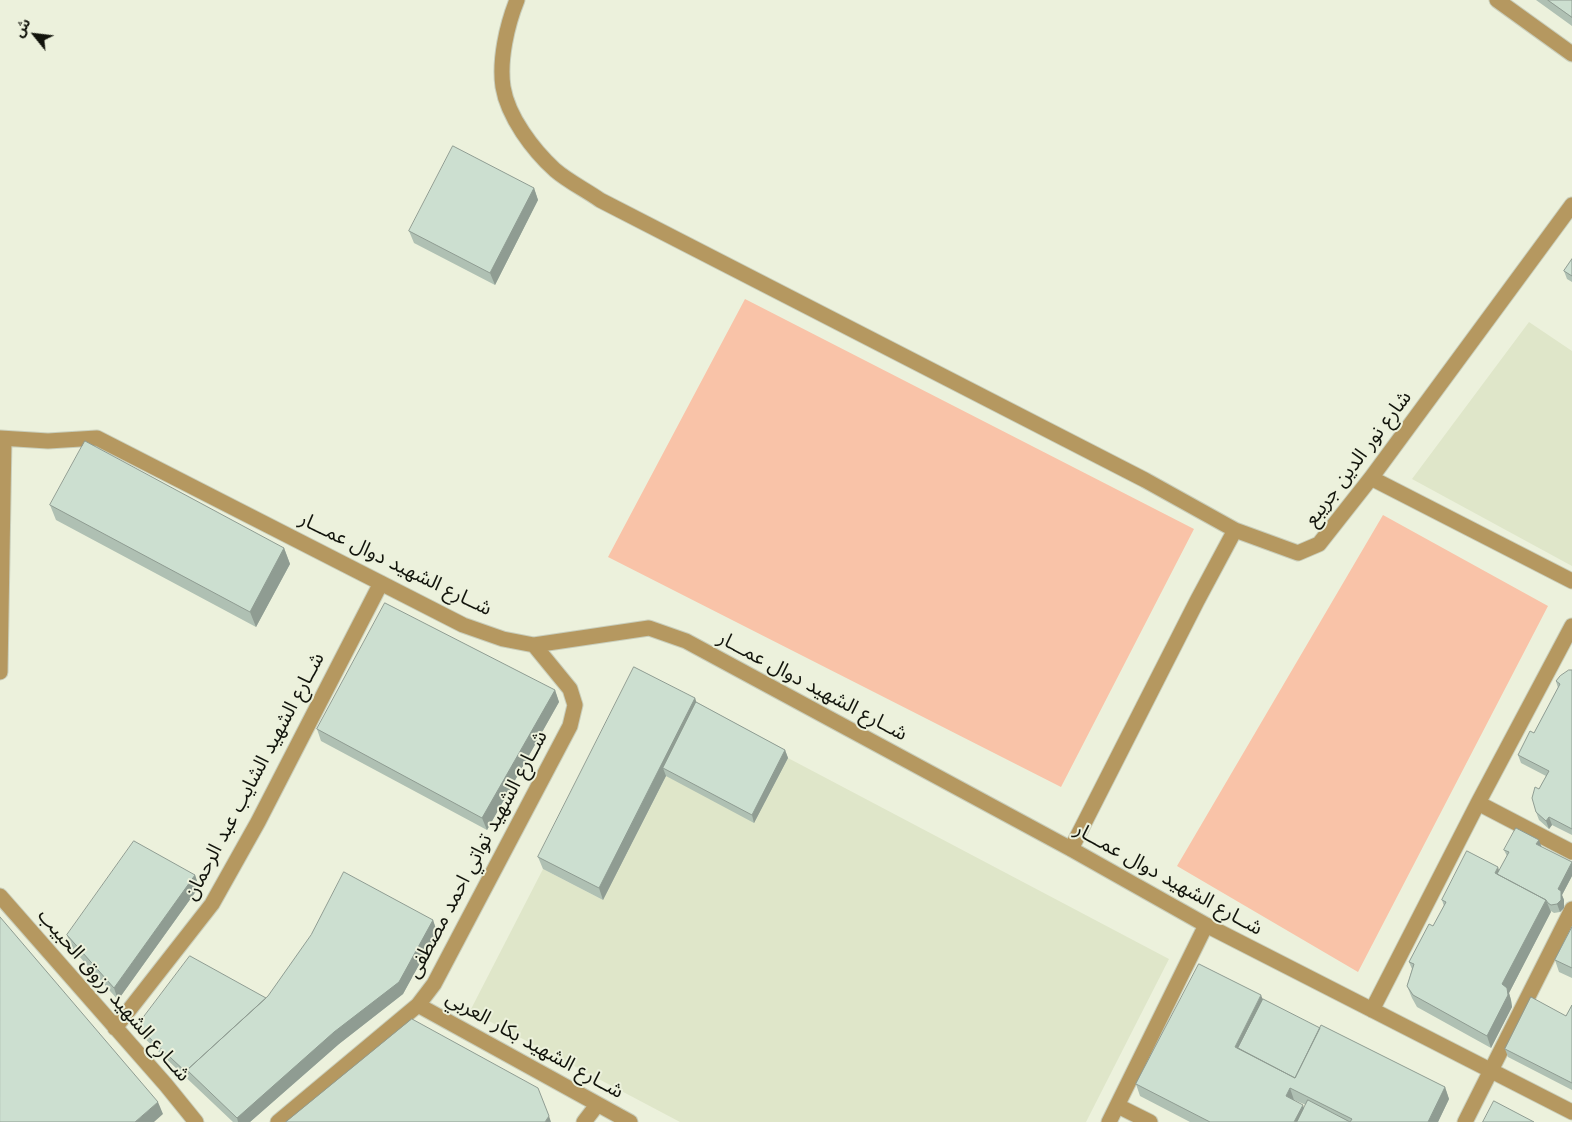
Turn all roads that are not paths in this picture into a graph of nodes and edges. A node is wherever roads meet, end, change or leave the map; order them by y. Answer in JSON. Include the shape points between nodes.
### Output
{"nodes":[{"id":1,"x":517,"y":0,"type":"edge"},
{"id":2,"x":1497,"y":0,"type":"edge"},
{"id":3,"x":1572,"y":54,"type":"edge"},
{"id":4,"x":1572,"y":205,"type":"edge"},
{"id":5,"x":2,"y":438,"type":"edge"},
{"id":6,"x":1371,"y":478,"type":"junction"},
{"id":7,"x":1236,"y":530,"type":"junction"},
{"id":8,"x":1572,"y":581,"type":"edge"},
{"id":9,"x":381,"y":583,"type":"junction"},
{"id":10,"x":1572,"y":626,"type":"edge"},
{"id":11,"x":534,"y":645,"type":"junction"},
{"id":12,"x":0,"y":672,"type":"edge"},
{"id":13,"x":1478,"y":804,"type":"junction"},
{"id":14,"x":1071,"y":849,"type":"junction"},
{"id":15,"x":1572,"y":852,"type":"edge"},
{"id":16,"x":0,"y":896,"type":"edge"},
{"id":17,"x":1572,"y":909,"type":"edge"},
{"id":18,"x":1206,"y":926,"type":"junction"},
{"id":19,"x":418,"y":1005,"type":"junction"},
{"id":20,"x":1372,"y":1010,"type":"junction"},
{"id":21,"x":115,"y":1028,"type":"junction"},
{"id":22,"x":1491,"y":1070,"type":"junction"},
{"id":23,"x":597,"y":1104,"type":"junction"},
{"id":24,"x":1118,"y":1106,"type":"junction"},
{"id":25,"x":1572,"y":1112,"type":"edge"},
{"id":26,"x":190,"y":1120,"type":"edge"},
{"id":27,"x":278,"y":1122,"type":"edge"},
{"id":28,"x":584,"y":1122,"type":"edge"},
{"id":29,"x":630,"y":1122,"type":"edge"},
{"id":30,"x":1109,"y":1122,"type":"edge"},
{"id":31,"x":1150,"y":1122,"type":"edge"},
{"id":32,"x":1465,"y":1122,"type":"edge"}],
"edges":[{"from":1,"to":7,"type":"street","name":"شارع نور الدين جريبع","via":[[503,52],[503,87],[520,129],[536,151],[557,171],[600,200]]},
{"from":2,"to":3,"type":"street"},
{"from":4,"to":6,"type":"street","name":"شارع نور الدين جريبع"},
{"from":5,"to":9,"type":"street","name":"شــارع الشهيد دوال عمـــار","via":[[48,441],[97,438]]},
{"from":5,"to":12,"type":"street"},
{"from":6,"to":7,"type":"street","name":"شارع نور الدين جريبع","via":[[1319,544],[1311,549],[1298,553]]},
{"from":6,"to":8,"type":"street"},
{"from":7,"to":14,"type":"street"},
{"from":9,"to":11,"type":"street","name":"شــارع الشهيد دوال عمـــار","via":[[463,625],[503,639]]},
{"from":9,"to":21,"type":"street","name":"شــارع الشهيد الشايب عبد الرحمان","via":[[258,822],[212,904]]},
{"from":10,"to":13,"type":"street"},
{"from":11,"to":14,"type":"street","name":"شــارع الشهيد دوال عمـــار","via":[[649,628],[686,641]]},
{"from":11,"to":19,"type":"street","name":"شــارع الشهيد تواتي احمد مصطفى","via":[[570,689],[575,705],[570,726],[434,984]]},
{"from":13,"to":15,"type":"street"},
{"from":13,"to":20,"type":"street"},
{"from":14,"to":18,"type":"street","name":"شــارع الشهيد دوال عمـــار"},
{"from":16,"to":21,"type":"street","name":"شــارع الشهيد رزوق الحبيب"},
{"from":17,"to":22,"type":"street"},
{"from":18,"to":20,"type":"street","name":"شــارع الشهيد دوال عمـــار"},
{"from":18,"to":24,"type":"street"},
{"from":19,"to":23,"type":"street","name":"شــارع الشهيد بكار العربي"},
{"from":19,"to":27,"type":"street","name":"شــارع الشهيد تواتي احمد مصطفى"},
{"from":20,"to":22,"type":"street","name":"شــارع الشهيد دوال عمـــار"},
{"from":21,"to":26,"type":"street","name":"شــارع الشهيد رزوق الحبيب"},
{"from":22,"to":25,"type":"street","name":"شــارع الشهيد دوال عمـــار"},
{"from":22,"to":32,"type":"street"},
{"from":23,"to":28,"type":"street"},
{"from":23,"to":29,"type":"street","name":"شــارع الشهيد بكار العربي"},
{"from":24,"to":30,"type":"street"},
{"from":24,"to":31,"type":"street"}]}
